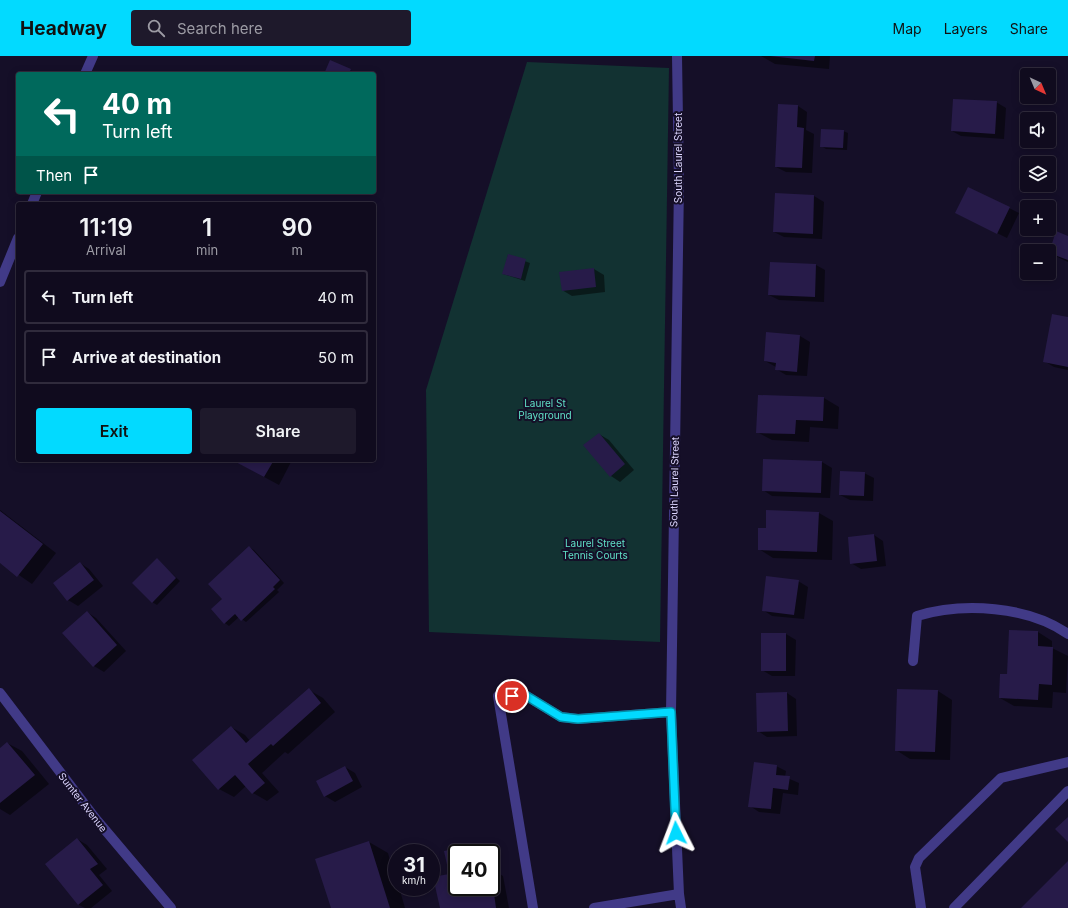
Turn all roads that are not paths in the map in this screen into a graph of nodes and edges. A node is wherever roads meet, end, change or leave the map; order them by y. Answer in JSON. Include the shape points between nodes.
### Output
{"nodes":[{"id":1,"x":93,"y":56,"type":"edge"},
{"id":2,"x":677,"y":56,"type":"edge"},
{"id":3,"x":86,"y":72,"type":"edge"},
{"id":4,"x":16,"y":243,"type":"edge"},
{"id":5,"x":0,"y":282,"type":"edge"},
{"id":6,"x":1068,"y":634,"type":"edge"},
{"id":7,"x":913,"y":661,"type":"dead end"},
{"id":8,"x":0,"y":693,"type":"edge"},
{"id":9,"x":671,"y":712,"type":"junction"},
{"id":10,"x":1068,"y":762,"type":"edge"},
{"id":11,"x":1068,"y":791,"type":"edge"},
{"id":12,"x":679,"y":894,"type":"junction"},
{"id":13,"x":171,"y":908,"type":"edge"},
{"id":14,"x":533,"y":908,"type":"edge"},
{"id":15,"x":594,"y":908,"type":"edge"},
{"id":16,"x":681,"y":908,"type":"edge"},
{"id":17,"x":921,"y":908,"type":"edge"},
{"id":18,"x":954,"y":908,"type":"edge"}],
"edges":[{"from":1,"to":3,"type":"street"},
{"from":2,"to":9,"type":"street","name":"South Laurel Street","via":[[679,185]]},
{"from":4,"to":5,"type":"street"},
{"from":6,"to":7,"type":"street","via":[[1030,615],[995,609],[937,610],[918,616]]},
{"from":8,"to":13,"type":"street","name":"Sumter Avenue","via":[[95,818]]},
{"from":9,"to":12,"type":"street","name":"South Laurel Street"},
{"from":9,"to":14,"type":"street","via":[[578,719],[561,717],[525,695],[498,696]]},
{"from":10,"to":17,"type":"street","via":[[1001,778],[925,852],[915,867]]},
{"from":11,"to":18,"type":"street"},
{"from":12,"to":15,"type":"street"},
{"from":12,"to":16,"type":"street","name":"South Laurel Street"}]}
